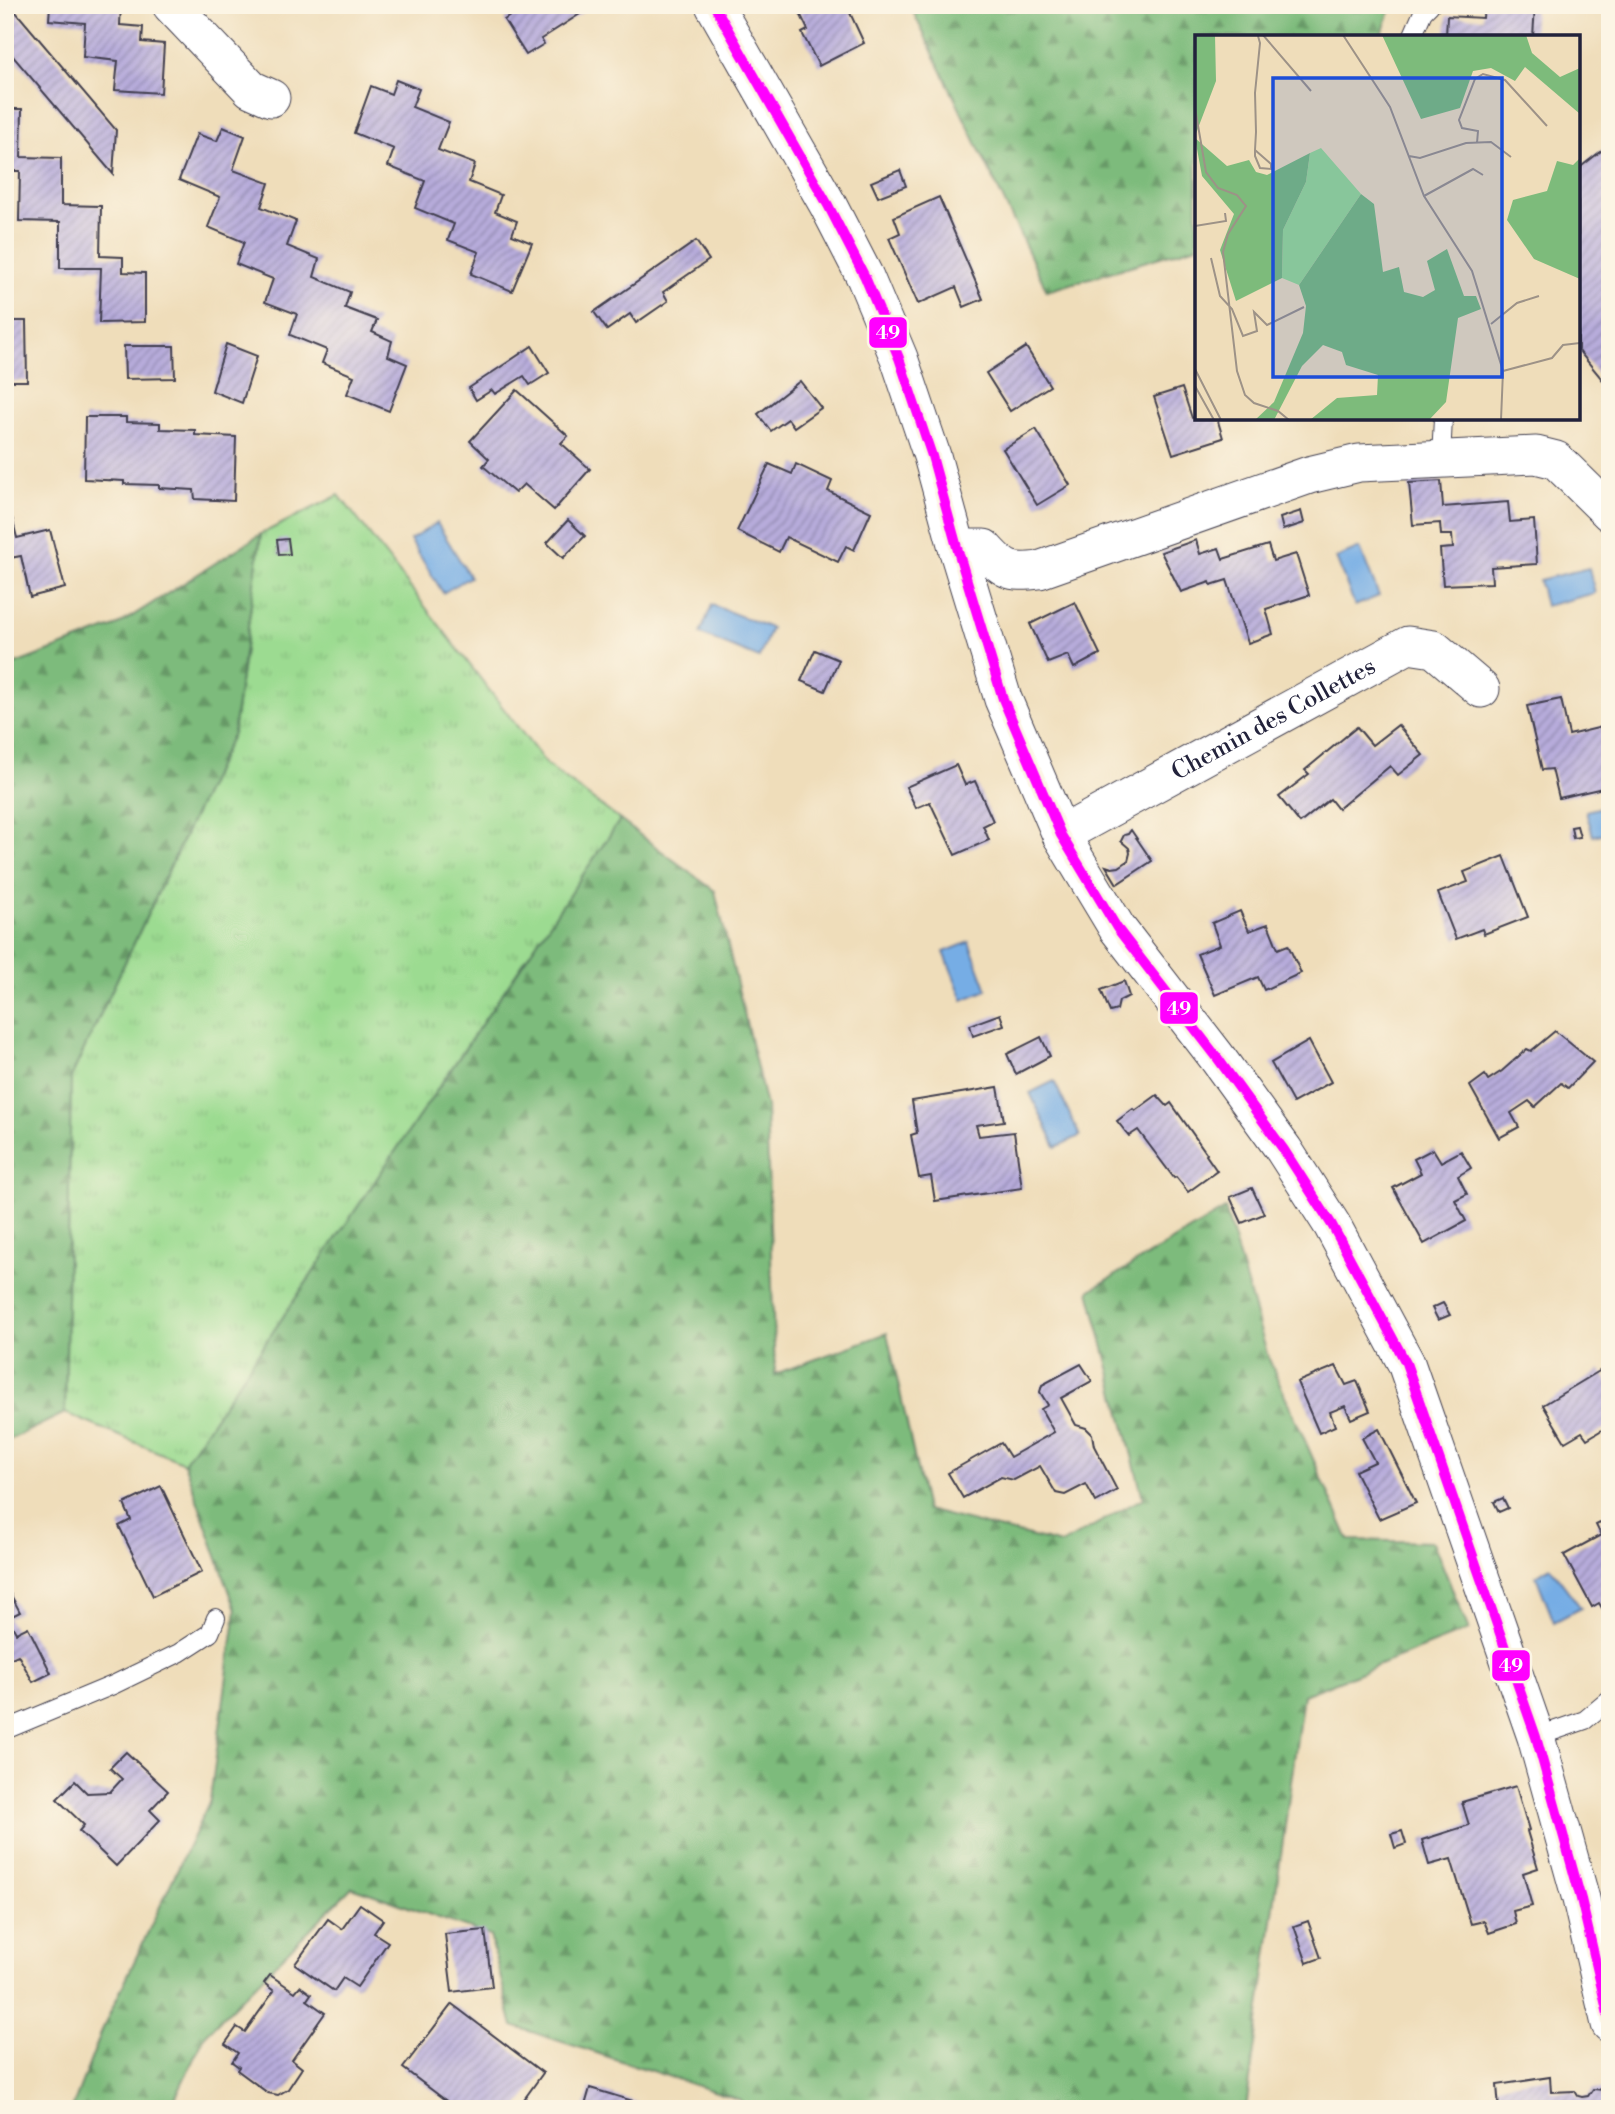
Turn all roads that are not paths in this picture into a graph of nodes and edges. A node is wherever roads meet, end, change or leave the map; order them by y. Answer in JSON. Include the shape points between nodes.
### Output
{"nodes":[{"id":1,"x":171,"y":5,"type":"edge"},
{"id":2,"x":714,"y":5,"type":"edge"},
{"id":3,"x":1430,"y":5,"type":"edge"},
{"id":4,"x":1413,"y":35,"type":"edge"},
{"id":5,"x":271,"y":98,"type":"dead end"},
{"id":6,"x":1443,"y":420,"type":"edge"},
{"id":7,"x":1441,"y":459,"type":"junction"},
{"id":8,"x":1610,"y":513,"type":"edge"},
{"id":9,"x":958,"y":551,"type":"junction"},
{"id":10,"x":1481,"y":689,"type":"dead end"},
{"id":11,"x":1061,"y":835,"type":"junction"},
{"id":12,"x":216,"y":1618,"type":"dead end"},
{"id":13,"x":1610,"y":1699,"type":"edge"},
{"id":14,"x":5,"y":1730,"type":"edge"},
{"id":15,"x":1536,"y":1737,"type":"junction"},
{"id":16,"x":1610,"y":2024,"type":"edge"}],
"edges":[{"from":1,"to":5,"type":"street","via":[[251,89]]},
{"from":2,"to":9,"type":"street","via":[[865,277],[899,358]]},
{"from":3,"to":4,"type":"lane"},
{"from":6,"to":7,"type":"lane"},
{"from":7,"to":8,"type":"street","via":[[1536,455],[1556,460]]},
{"from":7,"to":9,"type":"street","via":[[1359,463],[1309,475],[1039,570],[1019,573],[1000,566],[984,548]]},
{"from":9,"to":11,"type":"street","via":[[1003,699]]},
{"from":10,"to":11,"type":"street","name":"Chemin des Collettes","via":[[1434,649],[1408,645]]},
{"from":11,"to":15,"type":"street","via":[[1117,928],[1284,1150],[1332,1225],[1406,1363]]},
{"from":12,"to":14,"type":"lane","via":[[210,1633],[179,1653]]},
{"from":13,"to":15,"type":"lane","via":[[1585,1720]]},
{"from":15,"to":16,"type":"street"}]}
